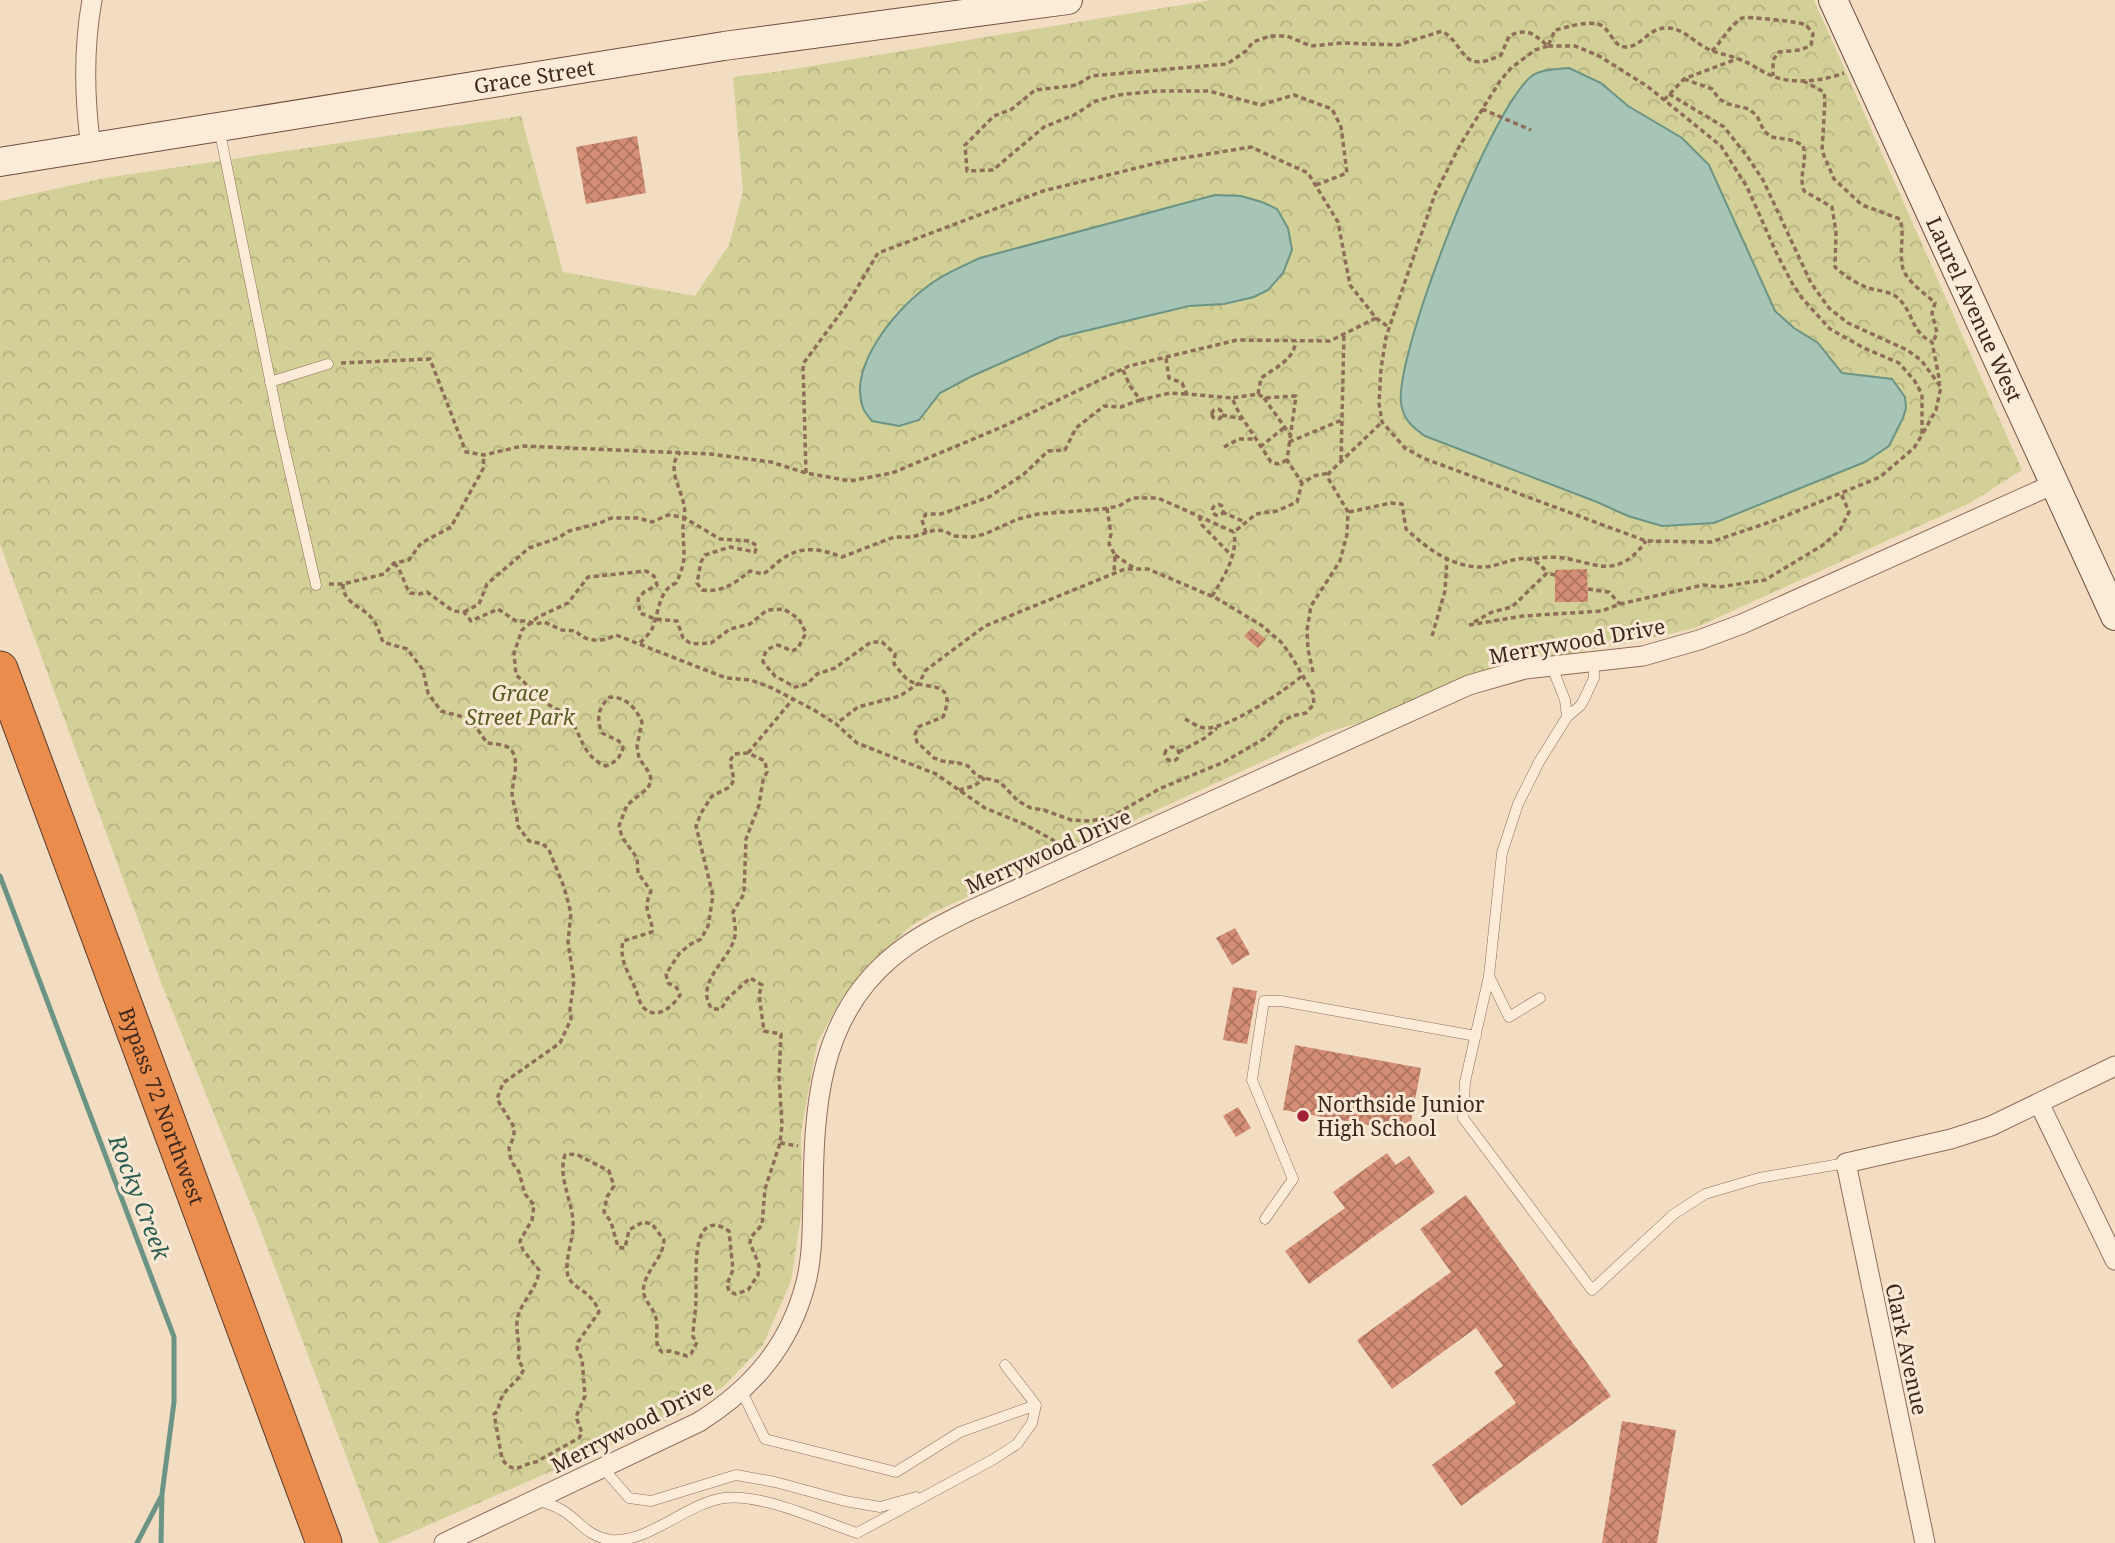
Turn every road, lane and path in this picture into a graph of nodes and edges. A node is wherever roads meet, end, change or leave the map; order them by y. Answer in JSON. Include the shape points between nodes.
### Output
{"nodes":[{"id":1,"x":92,"y":0,"type":"edge"},
{"id":2,"x":1068,"y":0,"type":"edge"},
{"id":3,"x":1833,"y":0,"type":"edge"},
{"id":4,"x":1548,"y":46,"type":"junction"},
{"id":5,"x":1712,"y":51,"type":"junction"},
{"id":6,"x":1739,"y":58,"type":"junction"},
{"id":7,"x":1849,"y":71,"type":"dead end"},
{"id":8,"x":1773,"y":76,"type":"junction"},
{"id":9,"x":1684,"y":79,"type":"junction"},
{"id":10,"x":1801,"y":80,"type":"junction"},
{"id":11,"x":1669,"y":94,"type":"junction"},
{"id":12,"x":1664,"y":100,"type":"junction"},
{"id":13,"x":1482,"y":109,"type":"junction"},
{"id":14,"x":219,"y":127,"type":"junction"},
{"id":15,"x":1531,"y":130,"type":"dead end"},
{"id":16,"x":91,"y":148,"type":"junction"},
{"id":17,"x":0,"y":162,"type":"edge"},
{"id":18,"x":1315,"y":185,"type":"junction"},
{"id":19,"x":1376,"y":318,"type":"junction"},
{"id":20,"x":1390,"y":328,"type":"junction"},
{"id":21,"x":1344,"y":334,"type":"junction"},
{"id":22,"x":1296,"y":341,"type":"junction"},
{"id":23,"x":1933,"y":342,"type":"junction"},
{"id":24,"x":1166,"y":358,"type":"junction"},
{"id":25,"x":327,"y":364,"type":"joint"},
{"id":26,"x":1123,"y":369,"type":"junction"},
{"id":27,"x":270,"y":382,"type":"junction"},
{"id":28,"x":1941,"y":387,"type":"junction"},
{"id":29,"x":1187,"y":394,"type":"junction"},
{"id":30,"x":1258,"y":394,"type":"junction"},
{"id":31,"x":1232,"y":398,"type":"junction"},
{"id":32,"x":1264,"y":398,"type":"junction"},
{"id":33,"x":1140,"y":400,"type":"junction"},
{"id":34,"x":1222,"y":415,"type":"dead end"},
{"id":35,"x":1244,"y":420,"type":"junction"},
{"id":36,"x":1342,"y":420,"type":"junction"},
{"id":37,"x":1382,"y":422,"type":"junction"},
{"id":38,"x":1285,"y":427,"type":"junction"},
{"id":39,"x":1922,"y":435,"type":"junction"},
{"id":40,"x":1290,"y":436,"type":"junction"},
{"id":41,"x":1256,"y":439,"type":"junction"},
{"id":42,"x":1289,"y":443,"type":"junction"},
{"id":43,"x":1224,"y":447,"type":"dead end"},
{"id":44,"x":1260,"y":447,"type":"junction"},
{"id":45,"x":680,"y":452,"type":"junction"},
{"id":46,"x":484,"y":455,"type":"junction"},
{"id":47,"x":1287,"y":460,"type":"junction"},
{"id":48,"x":1341,"y":462,"type":"junction"},
{"id":49,"x":806,"y":473,"type":"junction"},
{"id":50,"x":1329,"y":473,"type":"junction"},
{"id":51,"x":1302,"y":483,"type":"junction"},
{"id":52,"x":2054,"y":484,"type":"junction"},
{"id":53,"x":1841,"y":493,"type":"junction"},
{"id":54,"x":1107,"y":508,"type":"junction"},
{"id":55,"x":1222,"y":512,"type":"dead end"},
{"id":56,"x":1348,"y":512,"type":"junction"},
{"id":57,"x":1199,"y":516,"type":"junction"},
{"id":58,"x":683,"y":517,"type":"junction"},
{"id":59,"x":1245,"y":522,"type":"junction"},
{"id":60,"x":1234,"y":532,"type":"junction"},
{"id":61,"x":926,"y":533,"type":"junction"},
{"id":62,"x":1646,"y":541,"type":"junction"},
{"id":63,"x":1115,"y":555,"type":"junction"},
{"id":64,"x":1232,"y":556,"type":"junction"},
{"id":65,"x":1447,"y":558,"type":"junction"},
{"id":66,"x":1531,"y":560,"type":"junction"},
{"id":67,"x":394,"y":563,"type":"junction"},
{"id":68,"x":1135,"y":569,"type":"junction"},
{"id":69,"x":1548,"y":573,"type":"junction"},
{"id":70,"x":1114,"y":574,"type":"junction"},
{"id":71,"x":1555,"y":575,"type":"dead end"},
{"id":72,"x":344,"y":584,"type":"junction"},
{"id":73,"x":316,"y":585,"type":"joint"},
{"id":74,"x":1588,"y":589,"type":"dead end"},
{"id":75,"x":1212,"y":596,"type":"junction"},
{"id":76,"x":1620,"y":604,"type":"junction"},
{"id":77,"x":464,"y":612,"type":"junction"},
{"id":78,"x":2115,"y":616,"type":"edge"},
{"id":79,"x":655,"y":619,"type":"junction"},
{"id":80,"x":530,"y":622,"type":"junction"},
{"id":81,"x":1432,"y":636,"type":"dead end"},
{"id":82,"x":640,"y":643,"type":"junction"},
{"id":83,"x":1594,"y":662,"type":"junction"},
{"id":84,"x":1552,"y":667,"type":"junction"},
{"id":85,"x":0,"y":669,"type":"edge"},
{"id":86,"x":1313,"y":672,"type":"dead end"},
{"id":87,"x":1303,"y":675,"type":"junction"},
{"id":88,"x":919,"y":683,"type":"junction"},
{"id":89,"x":793,"y":699,"type":"junction"},
{"id":90,"x":1567,"y":718,"type":"junction"},
{"id":91,"x":1185,"y":719,"type":"dead end"},
{"id":92,"x":836,"y":724,"type":"junction"},
{"id":93,"x":1218,"y":727,"type":"junction"},
{"id":94,"x":1179,"y":752,"type":"junction"},
{"id":95,"x":748,"y":753,"type":"junction"},
{"id":96,"x":985,"y":778,"type":"junction"},
{"id":97,"x":959,"y":789,"type":"junction"},
{"id":98,"x":1075,"y":863,"type":"junction"},
{"id":99,"x":1489,"y":976,"type":"junction"},
{"id":100,"x":1540,"y":998,"type":"dead end"},
{"id":101,"x":1475,"y":1036,"type":"junction"},
{"id":102,"x":2115,"y":1066,"type":"edge"},
{"id":103,"x":2039,"y":1104,"type":"junction"},
{"id":104,"x":1846,"y":1163,"type":"junction"},
{"id":105,"x":1265,"y":1219,"type":"dead end"},
{"id":106,"x":2115,"y":1260,"type":"edge"},
{"id":107,"x":1005,"y":1365,"type":"dead end"},
{"id":108,"x":742,"y":1392,"type":"junction"},
{"id":109,"x":1036,"y":1405,"type":"junction"},
{"id":110,"x":603,"y":1468,"type":"junction"},
{"id":111,"x":935,"y":1491,"type":"junction"},
{"id":112,"x":536,"y":1499,"type":"junction"},
{"id":113,"x":324,"y":1543,"type":"edge"},
{"id":114,"x":444,"y":1543,"type":"edge"},
{"id":115,"x":1925,"y":1543,"type":"edge"}],
"edges":[{"from":1,"to":16,"type":"street","via":[[84,73]]},
{"from":2,"to":14,"type":"main road","name":"Grace Street","via":[[724,46]]},
{"from":3,"to":52,"type":"main road","name":"Laurel Avenue West"},
{"from":4,"to":5,"type":"path","via":[[1555,30],[1588,23],[1600,24],[1624,47],[1667,28],[1684,32]]},
{"from":4,"to":12,"type":"path","via":[[1588,50]]},
{"from":4,"to":13,"type":"path","via":[[1511,68]]},
{"from":4,"to":18,"type":"path","via":[[1520,30],[1509,36],[1501,55],[1486,62],[1471,60],[1442,31],[1398,45],[1311,46],[1287,36],[1270,36],[1252,42],[1227,64],[1091,76],[1077,85],[1035,90],[1013,109],[994,116],[965,145],[967,171],[993,170],[1044,127],[1118,95],[1209,91],[1261,105],[1294,94],[1332,109],[1341,127],[1347,173]]},
{"from":5,"to":6,"type":"path"},
{"from":5,"to":8,"type":"path","via":[[1748,16],[1807,26],[1813,34],[1811,45],[1779,52],[1773,60]]},
{"from":6,"to":8,"type":"path"},
{"from":6,"to":9,"type":"path"},
{"from":7,"to":10,"type":"path"},
{"from":8,"to":10,"type":"path"},
{"from":9,"to":11,"type":"path"},
{"from":9,"to":23,"type":"path","via":[[1712,89],[1728,104],[1749,109],[1771,137],[1802,145],[1806,156],[1801,182],[1804,191],[1832,207],[1835,267],[1867,287],[1899,299],[1921,336]]},
{"from":10,"to":23,"type":"path","via":[[1824,92],[1822,151],[1834,179],[1862,205],[1900,219],[1905,274],[1935,303]]},
{"from":11,"to":12,"type":"path"},
{"from":11,"to":28,"type":"path","via":[[1724,127],[1747,156],[1811,283],[1829,308],[1847,323],[1922,360]]},
{"from":12,"to":39,"type":"path","via":[[1721,146],[1747,187],[1792,283],[1816,314],[1830,329],[1899,363],[1914,380],[1922,394]]},
{"from":13,"to":15,"type":"path"},
{"from":13,"to":20,"type":"path","via":[[1435,194]]},
{"from":14,"to":16,"type":"main road","name":"Grace Street"},
{"from":14,"to":27,"type":"lane"},
{"from":16,"to":17,"type":"main road","name":"Grace Street"},
{"from":18,"to":19,"type":"path","via":[[1338,222],[1350,285]]},
{"from":18,"to":49,"type":"path","via":[[1308,173],[1251,147],[1165,161],[1043,191],[878,253],[803,364]]},
{"from":19,"to":20,"type":"path"},
{"from":19,"to":21,"type":"path"},
{"from":20,"to":37,"type":"path","via":[[1381,369]]},
{"from":21,"to":22,"type":"path","via":[[1330,341]]},
{"from":21,"to":36,"type":"path"},
{"from":22,"to":24,"type":"path","via":[[1237,340]]},
{"from":22,"to":30,"type":"path","via":[[1287,361],[1261,378]]},
{"from":23,"to":28,"type":"path"},
{"from":24,"to":26,"type":"path"},
{"from":24,"to":29,"type":"path","via":[[1169,379],[1182,383]]},
{"from":25,"to":27,"type":"lane"},
{"from":25,"to":46,"type":"path","via":[[430,359],[466,452]]},
{"from":26,"to":33,"type":"path"},
{"from":26,"to":49,"type":"path","via":[[892,473],[850,481]]},
{"from":27,"to":73,"type":"lane"},
{"from":28,"to":39,"type":"path","via":[[1936,410]]},
{"from":29,"to":31,"type":"path"},
{"from":29,"to":33,"type":"path"},
{"from":30,"to":31,"type":"path"},
{"from":30,"to":32,"type":"path"},
{"from":31,"to":35,"type":"path"},
{"from":32,"to":38,"type":"path"},
{"from":32,"to":40,"type":"path","via":[[1296,396]]},
{"from":33,"to":61,"type":"path","via":[[1121,407],[1104,406],[1076,428],[1065,450],[1048,451],[989,497],[941,514],[926,514],[922,520]]},
{"from":34,"to":35,"type":"path"},
{"from":35,"to":41,"type":"path"},
{"from":36,"to":42,"type":"path"},
{"from":36,"to":48,"type":"path"},
{"from":37,"to":48,"type":"path"},
{"from":37,"to":62,"type":"path","via":[[1405,448],[1423,458]]},
{"from":38,"to":40,"type":"path"},
{"from":38,"to":44,"type":"path"},
{"from":39,"to":53,"type":"path","via":[[1914,448],[1880,477]]},
{"from":40,"to":42,"type":"path"},
{"from":41,"to":43,"type":"path","via":[[1239,439]]},
{"from":41,"to":44,"type":"path"},
{"from":42,"to":47,"type":"path"},
{"from":44,"to":47,"type":"path","via":[[1271,461]]},
{"from":45,"to":46,"type":"path","via":[[522,446]]},
{"from":45,"to":49,"type":"path","via":[[771,462]]},
{"from":45,"to":58,"type":"path","via":[[674,470],[685,506]]},
{"from":46,"to":67,"type":"path","via":[[483,469],[451,527],[421,543],[410,560]]},
{"from":47,"to":51,"type":"path"},
{"from":48,"to":50,"type":"path"},
{"from":50,"to":51,"type":"path"},
{"from":50,"to":56,"type":"path"},
{"from":51,"to":59,"type":"path","via":[[1297,502],[1256,514]]},
{"from":52,"to":78,"type":"main road","name":"Laurel Avenue West"},
{"from":52,"to":83,"type":"street","name":"Merrywood Drive","via":[[1742,624],[1643,656]]},
{"from":53,"to":62,"type":"path","via":[[1712,542]]},
{"from":53,"to":76,"type":"path","via":[[1849,512],[1840,530],[1765,580],[1703,585]]},
{"from":54,"to":57,"type":"path","via":[[1132,498],[1158,498]]},
{"from":54,"to":61,"type":"path","via":[[1038,514],[972,537],[935,530]]},
{"from":54,"to":63,"type":"path","via":[[1109,544]]},
{"from":55,"to":59,"type":"path"},
{"from":56,"to":65,"type":"path","via":[[1402,504],[1406,529]]},
{"from":56,"to":86,"type":"path","via":[[1340,561],[1311,606],[1307,649]]},
{"from":57,"to":60,"type":"path"},
{"from":57,"to":64,"type":"path"},
{"from":58,"to":61,"type":"path","via":[[720,539],[757,545],[755,552],[730,547],[705,555],[697,583],[708,591],[731,586],[750,571],[763,574],[791,554],[808,549],[842,557],[894,537]]},
{"from":58,"to":77,"type":"path","via":[[668,515],[652,522],[611,517],[529,548],[487,584],[479,604]]},
{"from":58,"to":79,"type":"path","via":[[686,552],[682,571],[664,594]]},
{"from":59,"to":60,"type":"path"},
{"from":60,"to":64,"type":"path"},
{"from":62,"to":66,"type":"path","via":[[1624,564],[1608,568],[1578,559],[1548,556]]},
{"from":63,"to":68,"type":"path"},
{"from":63,"to":70,"type":"path"},
{"from":64,"to":75,"type":"path"},
{"from":65,"to":66,"type":"path","via":[[1478,567]]},
{"from":65,"to":81,"type":"path","via":[[1445,591]]},
{"from":66,"to":69,"type":"path"},
{"from":67,"to":72,"type":"path","via":[[384,573]]},
{"from":67,"to":77,"type":"path","via":[[410,593],[427,592],[453,611]]},
{"from":68,"to":70,"type":"path"},
{"from":68,"to":75,"type":"path","via":[[1148,569]]},
{"from":69,"to":71,"type":"path"},
{"from":69,"to":76,"type":"path","via":[[1512,607],[1469,625],[1602,611]]},
{"from":70,"to":88,"type":"path","via":[[985,626],[926,670]]},
{"from":72,"to":73,"type":"path"},
{"from":72,"to":95,"type":"path","via":[[343,592],[373,620],[383,642],[407,649],[441,711],[476,727],[487,743],[512,751],[517,825],[529,841],[549,850],[571,913],[571,1019],[560,1043],[503,1083],[497,1099],[514,1127],[511,1161],[534,1205],[532,1220],[520,1241],[539,1270],[517,1319],[518,1360],[524,1369],[500,1397],[494,1414],[502,1459],[513,1468],[536,1462],[582,1433],[576,1417],[585,1396],[578,1342],[600,1312],[587,1291],[569,1278],[573,1226],[564,1181],[565,1156],[576,1154],[609,1171],[614,1186],[604,1212],[618,1247],[625,1248],[629,1230],[643,1222],[652,1224],[664,1240],[643,1289],[655,1314],[656,1340],[662,1352],[687,1356],[696,1347],[697,1244],[704,1230],[713,1225],[729,1231],[733,1270],[729,1291],[748,1290],[758,1275],[750,1243],[762,1225],[765,1189],[782,1125],[781,1034],[764,1031],[762,985],[750,978],[721,1009],[712,1009],[706,1001],[708,982],[734,941],[733,912],[744,894],[746,839],[767,772],[765,761]]},
{"from":74,"to":76,"type":"path","via":[[1609,592]]},
{"from":75,"to":87,"type":"path","via":[[1281,642]]},
{"from":77,"to":80,"type":"path","via":[[471,621],[498,609],[516,621]]},
{"from":79,"to":80,"type":"path","via":[[640,613],[637,605],[644,592],[657,585],[646,571],[588,577],[568,603]]},
{"from":79,"to":82,"type":"path"},
{"from":79,"to":88,"type":"path","via":[[677,621],[691,645],[711,643],[767,610],[784,609],[799,619],[806,633],[792,651],[778,645],[768,648],[763,662],[775,676],[795,687],[835,668],[871,642],[882,642],[895,654],[894,664],[910,681]]},
{"from":80,"to":82,"type":"path","via":[[576,631],[593,640],[616,635]]},
{"from":80,"to":95,"type":"path","via":[[514,653],[516,675],[568,718],[598,763],[615,762],[623,748],[602,733],[598,715],[603,702],[610,697],[628,701],[642,722],[637,747],[651,781],[627,804],[620,826],[637,858],[638,873],[651,891],[646,910],[652,932],[623,941],[621,950],[642,1007],[650,1012],[673,1006],[680,995],[666,974],[678,954],[701,939],[708,926],[713,895],[696,826],[712,796],[734,780],[730,761],[734,754]]},
{"from":82,"to":89,"type":"path"},
{"from":83,"to":84,"type":"street","name":"Merrywood Drive"},
{"from":83,"to":90,"type":"lane","via":[[1594,678],[1587,693]]},
{"from":84,"to":90,"type":"lane"},
{"from":84,"to":98,"type":"street","name":"Merrywood Drive","via":[[1502,674],[1469,685]]},
{"from":85,"to":113,"type":"highway","name":"Bypass 72 Northwest"},
{"from":87,"to":93,"type":"path","via":[[1269,700]]},
{"from":87,"to":96,"type":"path","via":[[1314,704],[1306,713],[1281,722],[1267,737],[1224,762],[1158,789],[1111,817],[1071,820],[1031,808],[1000,782]]},
{"from":88,"to":92,"type":"path","via":[[900,696],[858,707]]},
{"from":88,"to":96,"type":"path","via":[[939,687],[947,708],[943,717],[918,727],[917,742],[934,758],[968,766],[976,776]]},
{"from":89,"to":92,"type":"path"},
{"from":89,"to":95,"type":"path"},
{"from":90,"to":99,"type":"lane","via":[[1518,804],[1502,853]]},
{"from":91,"to":93,"type":"path","via":[[1203,728]]},
{"from":92,"to":97,"type":"path","via":[[857,743],[936,774]]},
{"from":93,"to":94,"type":"path"},
{"from":94,"to":94,"type":"path","via":[[1169,748],[1165,756],[1174,761]]},
{"from":96,"to":97,"type":"path"},
{"from":97,"to":98,"type":"path","via":[[985,808],[1053,840]]},
{"from":98,"to":108,"type":"street","name":"Merrywood Drive","via":[[918,938],[890,958],[846,1013],[822,1073],[816,1106],[806,1281],[786,1334]]},
{"from":99,"to":100,"type":"lane","via":[[1508,1017]]},
{"from":99,"to":101,"type":"lane"},
{"from":101,"to":104,"type":"lane","via":[[1463,1118],[1592,1290],[1674,1214],[1705,1194],[1759,1178]]},
{"from":101,"to":105,"type":"lane","via":[[1264,1001],[1252,1080],[1293,1179]]},
{"from":102,"to":103,"type":"street"},
{"from":103,"to":104,"type":"street","via":[[1951,1139]]},
{"from":103,"to":106,"type":"street"},
{"from":104,"to":115,"type":"street","name":"Clark Avenue"},
{"from":107,"to":109,"type":"lane"},
{"from":108,"to":109,"type":"lane","via":[[765,1439],[896,1472],[960,1432]]},
{"from":108,"to":110,"type":"street","name":"Merrywood Drive","via":[[699,1422]]},
{"from":109,"to":111,"type":"lane","via":[[1032,1423],[1017,1444]]},
{"from":110,"to":111,"type":"lane","via":[[629,1498],[651,1501],[736,1475],[880,1507]]},
{"from":110,"to":112,"type":"street","name":"Merrywood Drive"},
{"from":111,"to":112,"type":"lane","via":[[857,1533],[757,1500],[734,1498],[699,1505],[638,1538],[614,1541],[591,1535],[562,1509]]},
{"from":112,"to":114,"type":"street","name":"Merrywood Drive"}]}
